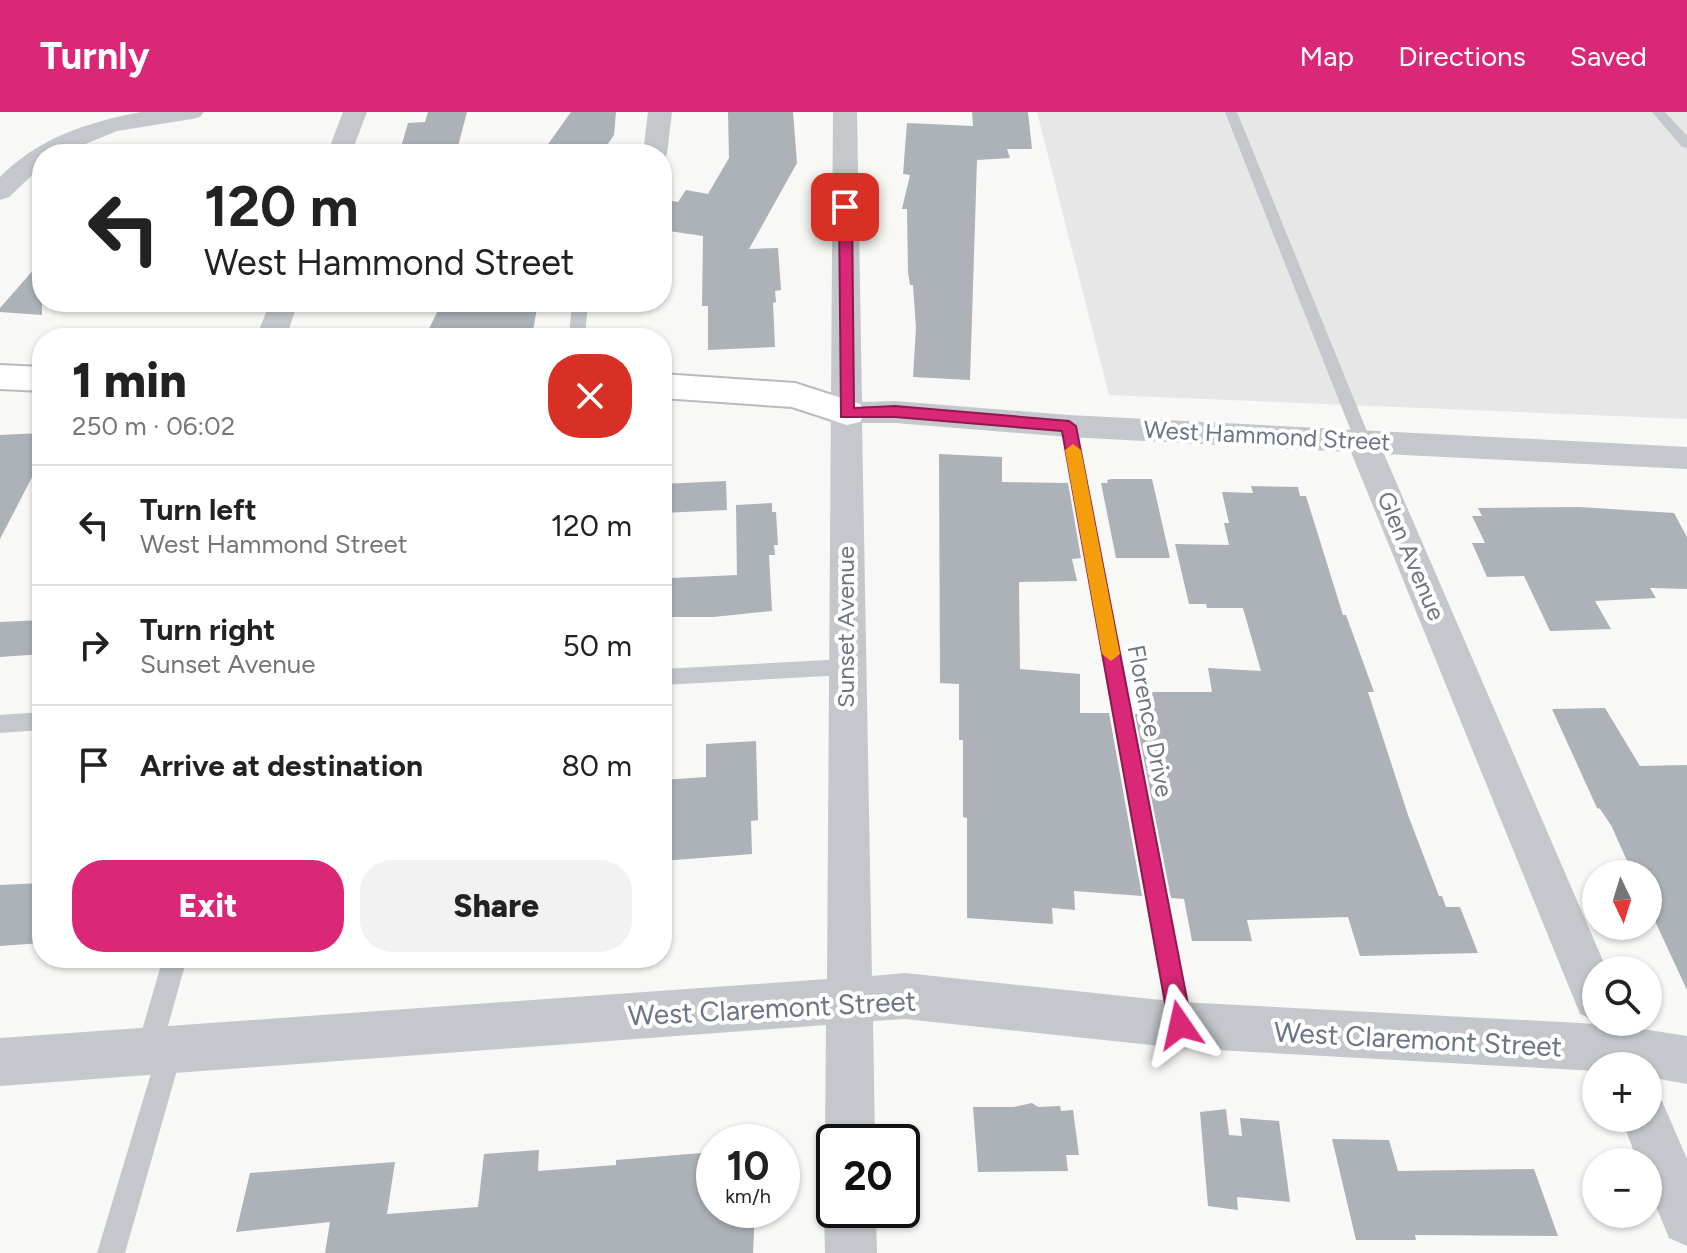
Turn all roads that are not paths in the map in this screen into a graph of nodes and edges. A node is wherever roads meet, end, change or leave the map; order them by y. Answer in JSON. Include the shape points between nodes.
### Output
{"nodes":[{"id":1,"x":192,"y":112,"type":"edge"},
{"id":2,"x":355,"y":112,"type":"edge"},
{"id":3,"x":660,"y":112,"type":"edge"},
{"id":4,"x":845,"y":112,"type":"edge"},
{"id":5,"x":1231,"y":112,"type":"edge"},
{"id":6,"x":1658,"y":112,"type":"edge"},
{"id":7,"x":103,"y":118,"type":"edge"},
{"id":8,"x":56,"y":144,"type":"edge"},
{"id":9,"x":343,"y":144,"type":"edge"},
{"id":10,"x":656,"y":144,"type":"edge"},
{"id":11,"x":1687,"y":144,"type":"edge"},
{"id":12,"x":32,"y":161,"type":"edge"},
{"id":13,"x":0,"y":192,"type":"edge"},
{"id":14,"x":0,"y":347,"type":"edge"},
{"id":15,"x":32,"y":349,"type":"edge"},
{"id":16,"x":0,"y":377,"type":"edge"},
{"id":17,"x":32,"y":379,"type":"edge"},
{"id":18,"x":672,"y":387,"type":"edge"},
{"id":19,"x":847,"y":413,"type":"junction"},
{"id":20,"x":672,"y":415,"type":"edge"},
{"id":21,"x":1069,"y":426,"type":"junction"},
{"id":22,"x":1363,"y":441,"type":"junction"},
{"id":23,"x":1687,"y":458,"type":"edge"},
{"id":24,"x":846,"y":667,"type":"junction"},
{"id":25,"x":672,"y":676,"type":"edge"},
{"id":26,"x":32,"y":722,"type":"edge"},
{"id":27,"x":0,"y":724,"type":"edge"},
{"id":28,"x":1582,"y":965,"type":"edge"},
{"id":29,"x":173,"y":968,"type":"edge"},
{"id":30,"x":848,"y":1000,"type":"junction"},
{"id":31,"x":1180,"y":1025,"type":"junction"},
{"id":32,"x":1616,"y":1046,"type":"edge"},
{"id":33,"x":160,"y":1050,"type":"junction"},
{"id":34,"x":1687,"y":1060,"type":"edge"},
{"id":35,"x":0,"y":1062,"type":"edge"},
{"id":36,"x":850,"y":1124,"type":"edge"},
{"id":37,"x":1651,"y":1132,"type":"edge"},
{"id":38,"x":1687,"y":1220,"type":"edge"},
{"id":39,"x":850,"y":1228,"type":"edge"},
{"id":40,"x":111,"y":1253,"type":"edge"},
{"id":41,"x":851,"y":1253,"type":"edge"}],
"edges":[{"from":1,"to":7,"type":"street"},
{"from":2,"to":9,"type":"street"},
{"from":3,"to":10,"type":"street"},
{"from":4,"to":19,"type":"street","name":"Sunset Avenue"},
{"from":5,"to":22,"type":"lane","name":"Glen Avenue"},
{"from":6,"to":11,"type":"lane"},
{"from":7,"to":8,"type":"street"},
{"from":12,"to":13,"type":"street"},
{"from":14,"to":15,"type":"street"},
{"from":16,"to":17,"type":"street"},
{"from":18,"to":19,"type":"street","name":"West Hammond Street","via":[[795,395]]},
{"from":19,"to":20,"type":"street","name":"West Hammond Street","via":[[789,423]]},
{"from":19,"to":21,"type":"street","name":"West Hammond Street"},
{"from":19,"to":24,"type":"street","name":"Sunset Avenue"},
{"from":21,"to":22,"type":"street","name":"West Hammond Street"},
{"from":21,"to":31,"type":"lane","name":"Florence Drive"},
{"from":22,"to":23,"type":"street","name":"West Hammond Street"},
{"from":22,"to":28,"type":"street","name":"Glen Avenue"},
{"from":24,"to":25,"type":"lane"},
{"from":24,"to":30,"type":"street","name":"Sunset Avenue"},
{"from":26,"to":27,"type":"lane"},
{"from":29,"to":33,"type":"lane"},
{"from":30,"to":31,"type":"street","name":"West Claremont Street","via":[[905,996]]},
{"from":30,"to":33,"type":"street","name":"West Claremont Street"},
{"from":30,"to":36,"type":"street","name":"Sunset Avenue"},
{"from":31,"to":32,"type":"street","name":"West Claremont Street"},
{"from":32,"to":34,"type":"street","name":"West Claremont Street"},
{"from":33,"to":35,"type":"street","name":"West Claremont Street"},
{"from":33,"to":40,"type":"lane"},
{"from":37,"to":38,"type":"street"},
{"from":39,"to":41,"type":"street"}]}
